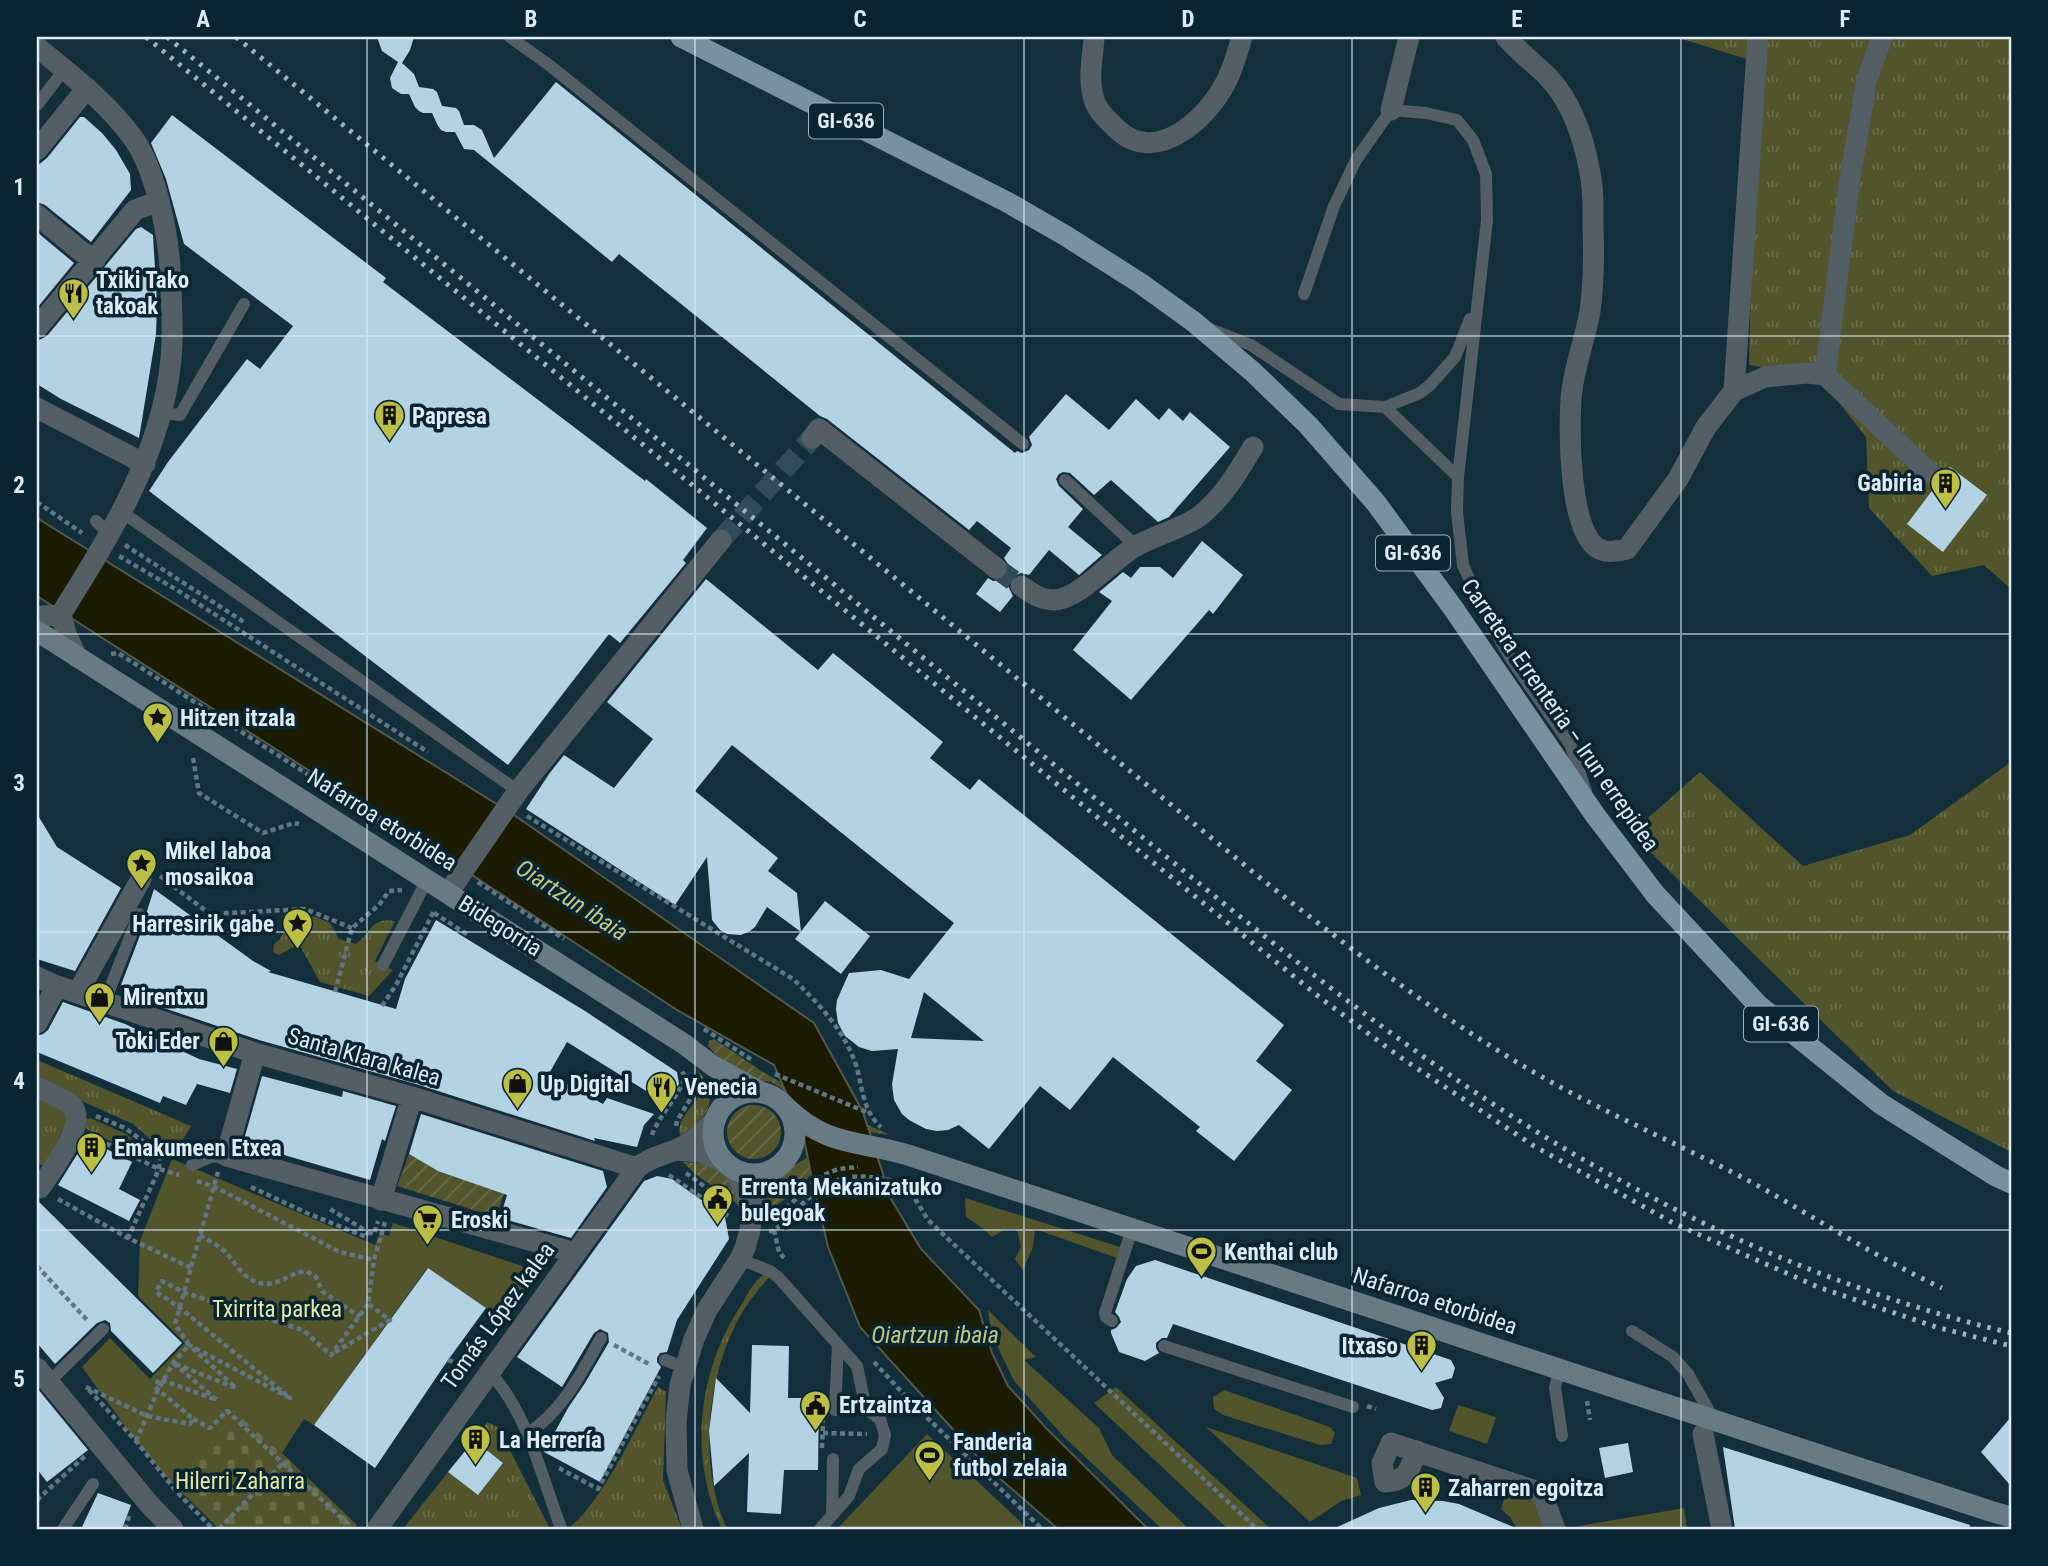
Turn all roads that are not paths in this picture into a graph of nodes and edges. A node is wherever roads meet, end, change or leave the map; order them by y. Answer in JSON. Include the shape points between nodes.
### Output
{"nodes":[{"id":1,"x":510,"y":37,"type":"edge"},
{"id":2,"x":681,"y":37,"type":"edge"},
{"id":3,"x":1094,"y":37,"type":"edge"},
{"id":4,"x":1242,"y":37,"type":"edge"},
{"id":5,"x":1409,"y":37,"type":"edge"},
{"id":6,"x":1506,"y":37,"type":"edge"},
{"id":7,"x":1758,"y":37,"type":"edge"},
{"id":8,"x":1882,"y":37,"type":"edge"},
{"id":9,"x":37,"y":47,"type":"edge"},
{"id":10,"x":64,"y":70,"type":"junction"},
{"id":11,"x":87,"y":88,"type":"junction"},
{"id":12,"x":37,"y":105,"type":"edge"},
{"id":13,"x":1391,"y":110,"type":"junction"},
{"id":14,"x":37,"y":150,"type":"edge"},
{"id":15,"x":159,"y":201,"type":"junction"},
{"id":16,"x":37,"y":215,"type":"edge"},
{"id":17,"x":95,"y":260,"type":"junction"},
{"id":18,"x":1304,"y":294,"type":"dead end"},
{"id":19,"x":1478,"y":296,"type":"junction"},
{"id":20,"x":244,"y":304,"type":"dead end"},
{"id":21,"x":1194,"y":322,"type":"junction"},
{"id":22,"x":37,"y":328,"type":"edge"},
{"id":23,"x":1825,"y":375,"type":"junction"},
{"id":24,"x":1734,"y":391,"type":"junction"},
{"id":25,"x":1385,"y":407,"type":"junction"},
{"id":26,"x":37,"y":408,"type":"edge"},
{"id":27,"x":162,"y":413,"type":"junction"},
{"id":28,"x":812,"y":438,"type":"dead end"},
{"id":29,"x":1023,"y":444,"type":"dead end"},
{"id":30,"x":1253,"y":447,"type":"dead end"},
{"id":31,"x":145,"y":464,"type":"junction"},
{"id":32,"x":1930,"y":473,"type":"dead end"},
{"id":33,"x":1458,"y":477,"type":"junction"},
{"id":34,"x":1065,"y":480,"type":"dead end"},
{"id":35,"x":122,"y":512,"type":"junction"},
{"id":36,"x":721,"y":540,"type":"tunnel mouth"},
{"id":37,"x":1136,"y":546,"type":"junction"},
{"id":38,"x":996,"y":568,"type":"tunnel mouth"},
{"id":39,"x":1021,"y":586,"type":"tunnel mouth"},
{"id":40,"x":61,"y":614,"type":"junction"},
{"id":41,"x":37,"y":617,"type":"edge"},
{"id":42,"x":37,"y":631,"type":"edge"},
{"id":43,"x":77,"y":657,"type":"junction"},
{"id":44,"x":513,"y":797,"type":"junction"},
{"id":45,"x":1595,"y":815,"type":"junction"},
{"id":46,"x":141,"y":879,"type":"road end"},
{"id":47,"x":424,"y":887,"type":"junction"},
{"id":48,"x":443,"y":900,"type":"junction"},
{"id":49,"x":139,"y":914,"type":"dead end"},
{"id":50,"x":383,"y":965,"type":"dead end"},
{"id":51,"x":37,"y":977,"type":"edge"},
{"id":52,"x":68,"y":989,"type":"junction"},
{"id":53,"x":105,"y":1001,"type":"junction"},
{"id":54,"x":37,"y":1023,"type":"edge"},
{"id":55,"x":255,"y":1054,"type":"junction"},
{"id":56,"x":688,"y":1063,"type":"junction"},
{"id":57,"x":37,"y":1087,"type":"edge"},
{"id":58,"x":761,"y":1092,"type":"junction"},
{"id":59,"x":412,"y":1097,"type":"junction"},
{"id":60,"x":786,"y":1107,"type":"junction"},
{"id":61,"x":718,"y":1113,"type":"junction"},
{"id":62,"x":675,"y":1140,"type":"junction"},
{"id":63,"x":841,"y":1141,"type":"junction"},
{"id":64,"x":788,"y":1157,"type":"junction"},
{"id":65,"x":192,"y":1165,"type":"dead end"},
{"id":66,"x":729,"y":1165,"type":"junction"},
{"id":67,"x":228,"y":1167,"type":"junction"},
{"id":68,"x":637,"y":1168,"type":"junction"},
{"id":69,"x":769,"y":1171,"type":"junction"},
{"id":70,"x":2011,"y":1184,"type":"edge"},
{"id":71,"x":40,"y":1188,"type":"road end"},
{"id":72,"x":381,"y":1200,"type":"junction"},
{"id":73,"x":741,"y":1218,"type":"junction"},
{"id":74,"x":1132,"y":1228,"type":"junction"},
{"id":75,"x":576,"y":1253,"type":"junction"},
{"id":76,"x":740,"y":1259,"type":"junction"},
{"id":77,"x":1112,"y":1321,"type":"dead end"},
{"id":78,"x":97,"y":1327,"type":"road end"},
{"id":79,"x":1632,"y":1331,"type":"dead end"},
{"id":80,"x":601,"y":1338,"type":"road end"},
{"id":81,"x":838,"y":1345,"type":"junction"},
{"id":82,"x":1164,"y":1346,"type":"dead end"},
{"id":83,"x":1560,"y":1369,"type":"junction"},
{"id":84,"x":482,"y":1371,"type":"junction"},
{"id":85,"x":42,"y":1379,"type":"edge"},
{"id":86,"x":1353,"y":1407,"type":"dead end"},
{"id":87,"x":835,"y":1410,"type":"dead end"},
{"id":88,"x":1708,"y":1427,"type":"junction"},
{"id":89,"x":527,"y":1434,"type":"junction"},
{"id":90,"x":1562,"y":1436,"type":"dead end"},
{"id":91,"x":1416,"y":1451,"type":"dead end"},
{"id":92,"x":827,"y":1460,"type":"road end"},
{"id":93,"x":93,"y":1484,"type":"dead end"},
{"id":94,"x":832,"y":1515,"type":"junction"},
{"id":95,"x":2011,"y":1517,"type":"edge"},
{"id":96,"x":561,"y":1528,"type":"edge"},
{"id":97,"x":63,"y":1529,"type":"edge"},
{"id":98,"x":173,"y":1529,"type":"edge"},
{"id":99,"x":377,"y":1529,"type":"edge"},
{"id":100,"x":693,"y":1529,"type":"edge"},
{"id":101,"x":820,"y":1529,"type":"edge"},
{"id":102,"x":1555,"y":1529,"type":"edge"},
{"id":103,"x":1722,"y":1529,"type":"edge"}],
"edges":[{"from":1,"to":29,"type":"lane"},
{"from":2,"to":21,"type":"main road","name":"Carretera Errenteria – Irun errepidea","number":"GI-636","via":[[1007,202],[1140,283]]},
{"from":3,"to":4,"type":"street","via":[[1093,99],[1101,114],[1124,136],[1141,144],[1177,136],[1195,121],[1218,96]]},
{"from":5,"to":13,"type":"street"},
{"from":6,"to":24,"type":"street","via":[[1564,97],[1580,132],[1591,175],[1594,260],[1590,312],[1571,398],[1571,439],[1580,522],[1598,549],[1627,549]]},
{"from":7,"to":24,"type":"street"},
{"from":8,"to":23,"type":"street","via":[[1867,79],[1850,178]]},
{"from":9,"to":10,"type":"street"},
{"from":10,"to":11,"type":"street"},
{"from":10,"to":12,"type":"lane"},
{"from":11,"to":14,"type":"street"},
{"from":11,"to":15,"type":"street","via":[[134,139]]},
{"from":13,"to":18,"type":"lane","via":[[1356,160],[1334,206]]},
{"from":13,"to":19,"type":"lane","via":[[1457,120],[1473,140],[1486,174],[1487,220]]},
{"from":15,"to":17,"type":"street","via":[[135,210]]},
{"from":15,"to":27,"type":"street","via":[[169,243],[172,306],[171,359]]},
{"from":16,"to":17,"type":"street"},
{"from":17,"to":22,"type":"street"},
{"from":19,"to":25,"type":"lane","via":[[1455,357],[1420,393]]},
{"from":19,"to":33,"type":"lane"},
{"from":20,"to":27,"type":"lane","via":[[180,415]]},
{"from":21,"to":25,"type":"lane","via":[[1251,345],[1339,404]]},
{"from":21,"to":45,"type":"main road","name":"Carretera Errenteria – Irun errepidea","number":"GI-636","via":[[1308,425],[1376,503]]},
{"from":23,"to":24,"type":"street","via":[[1765,377]]},
{"from":23,"to":32,"type":"street"},
{"from":25,"to":33,"type":"lane"},
{"from":26,"to":31,"type":"street"},
{"from":27,"to":31,"type":"street"},
{"from":28,"to":38,"type":"street","via":[[819,429]]},
{"from":30,"to":37,"type":"street","via":[[1235,478],[1199,517]]},
{"from":31,"to":35,"type":"street"},
{"from":33,"to":45,"type":"lane","via":[[1464,565],[1511,659],[1570,744]]},
{"from":34,"to":37,"type":"lane"},
{"from":35,"to":40,"type":"street","via":[[102,538]]},
{"from":35,"to":44,"type":"lane"},
{"from":36,"to":44,"type":"street"},
{"from":37,"to":39,"type":"street","via":[[1078,591],[1057,600],[1039,598]]},
{"from":40,"to":41,"type":"street"},
{"from":40,"to":43,"type":"street"},
{"from":42,"to":43,"type":"main road","name":"Nafarroa etorbidea"},
{"from":43,"to":47,"type":"main road","name":"Nafarroa etorbidea"},
{"from":44,"to":48,"type":"street"},
{"from":45,"to":70,"type":"main road","name":"Carretera Errenteria – Irun errepidea","number":"GI-636","via":[[1655,894],[1758,1005],[1881,1104]]},
{"from":46,"to":52,"type":"street"},
{"from":47,"to":48,"type":"main road","name":"Nafarroa etorbidea"},
{"from":47,"to":50,"type":"lane"},
{"from":48,"to":56,"type":"main road","name":"Nafarroa etorbidea","via":[[684,1044]]},
{"from":49,"to":53,"type":"lane"},
{"from":51,"to":52,"type":"street","name":"Santa Klara kalea"},
{"from":52,"to":53,"type":"street","name":"Santa Klara kalea"},
{"from":52,"to":54,"type":"street"},
{"from":53,"to":55,"type":"street","name":"Santa Klara kalea"},
{"from":55,"to":59,"type":"street","name":"Santa Klara kalea"},
{"from":55,"to":67,"type":"street"},
{"from":56,"to":58,"type":"main road","name":"Nafarroa etorbidea","via":[[729,1075]]},
{"from":56,"to":61,"type":"main road","name":"Nafarroa etorbidea","via":[[713,1079]]},
{"from":57,"to":71,"type":"street","via":[[73,1106],[76,1114],[76,1129]]},
{"from":58,"to":60,"type":"main road"},
{"from":58,"to":61,"type":"main road","via":[[729,1100]]},
{"from":59,"to":68,"type":"street","name":"Santa Klara kalea"},
{"from":59,"to":72,"type":"street"},
{"from":60,"to":63,"type":"main road","name":"Nafarroa etorbidea","via":[[811,1128]]},
{"from":60,"to":64,"type":"main road","via":[[795,1137]]},
{"from":61,"to":62,"type":"street","name":"Tomás López kalea","via":[[697,1138]]},
{"from":61,"to":66,"type":"main road","via":[[712,1138]]},
{"from":62,"to":66,"type":"street"},
{"from":62,"to":68,"type":"street","name":"Tomás López kalea"},
{"from":63,"to":64,"type":"main road","name":"Nafarroa etorbidea"},
{"from":63,"to":74,"type":"main road","name":"Nafarroa etorbidea","via":[[870,1145],[904,1164]]},
{"from":64,"to":69,"type":"main road"},
{"from":65,"to":67,"type":"lane","via":[[210,1157]]},
{"from":66,"to":69,"type":"main road","via":[[751,1174]]},
{"from":66,"to":73,"type":"street","via":[[745,1191]]},
{"from":67,"to":72,"type":"street"},
{"from":68,"to":75,"type":"street","name":"Tomás López kalea"},
{"from":69,"to":73,"type":"street"},
{"from":72,"to":75,"type":"street"},
{"from":73,"to":76,"type":"street","via":[[750,1230]]},
{"from":74,"to":77,"type":"lane","via":[[1105,1313]]},
{"from":74,"to":83,"type":"main road","name":"Nafarroa etorbidea"},
{"from":75,"to":84,"type":"street","name":"Tomás López kalea"},
{"from":76,"to":81,"type":"lane","via":[[778,1277]]},
{"from":76,"to":100,"type":"street","via":[[670,1366],[677,1470]]},
{"from":78,"to":85,"type":"lane"},
{"from":79,"to":88,"type":"lane","via":[[1673,1357],[1688,1374]]},
{"from":80,"to":89,"type":"lane","via":[[570,1393]]},
{"from":81,"to":87,"type":"lane"},
{"from":81,"to":94,"type":"lane","via":[[857,1366],[866,1409],[880,1419],[885,1435],[882,1449],[859,1469],[849,1496]]},
{"from":82,"to":86,"type":"lane"},
{"from":83,"to":88,"type":"main road","name":"Nafarroa etorbidea"},
{"from":83,"to":90,"type":"lane","via":[[1555,1387]]},
{"from":84,"to":89,"type":"lane","via":[[503,1387]]},
{"from":84,"to":99,"type":"street","name":"Tomás López kalea"},
{"from":85,"to":98,"type":"street"},
{"from":88,"to":95,"type":"main road","name":"Nafarroa etorbidea"},
{"from":88,"to":103,"type":"street"},
{"from":89,"to":96,"type":"lane"},
{"from":91,"to":102,"type":"street","via":[[1542,1493]]},
{"from":92,"to":94,"type":"lane"},
{"from":93,"to":97,"type":"lane"},
{"from":94,"to":101,"type":"lane"}]}
